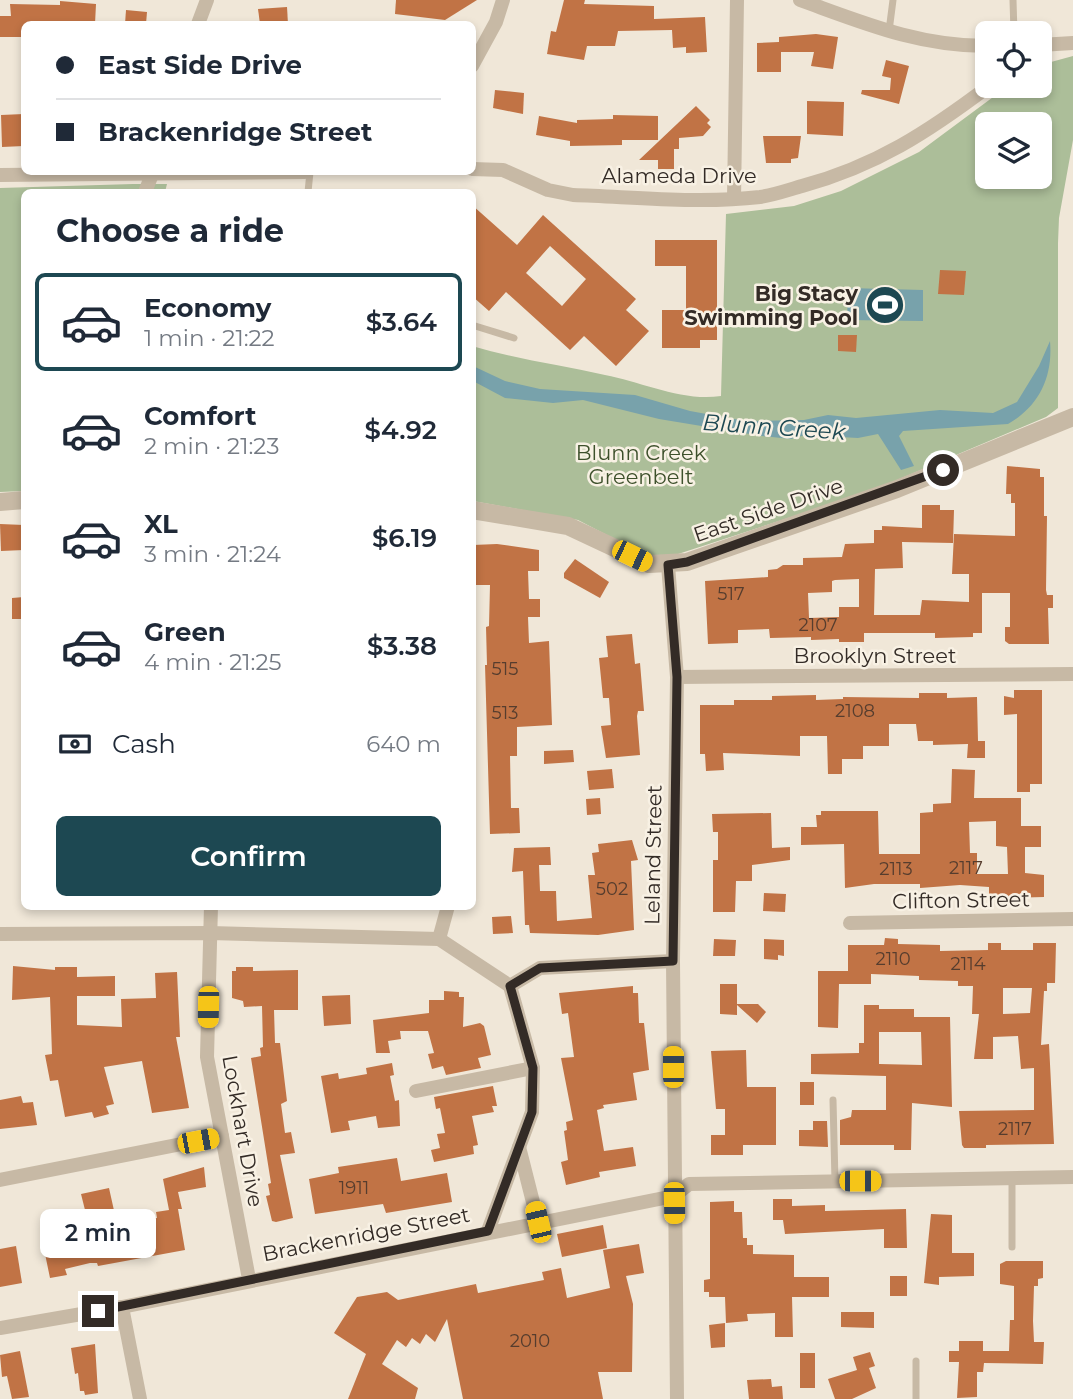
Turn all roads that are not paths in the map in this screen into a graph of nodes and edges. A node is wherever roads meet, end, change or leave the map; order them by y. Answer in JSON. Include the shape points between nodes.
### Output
{"nodes":[{"id":1,"x":207,"y":0,"type":"edge"},
{"id":2,"x":503,"y":0,"type":"edge"},
{"id":3,"x":737,"y":0,"type":"edge"},
{"id":4,"x":800,"y":0,"type":"edge"},
{"id":5,"x":893,"y":0,"type":"edge"},
{"id":6,"x":1013,"y":0,"type":"edge"},
{"id":7,"x":199,"y":21,"type":"edge"},
{"id":8,"x":1014,"y":21,"type":"edge"},
{"id":9,"x":889,"y":32,"type":"junction"},
{"id":10,"x":1073,"y":43,"type":"edge"},
{"id":11,"x":1052,"y":44,"type":"edge"},
{"id":12,"x":975,"y":46,"type":"edge"},
{"id":13,"x":476,"y":59,"type":"edge"},
{"id":14,"x":975,"y":96,"type":"edge"},
{"id":15,"x":476,"y":169,"type":"edge"},
{"id":16,"x":0,"y":175,"type":"edge"},
{"id":17,"x":21,"y":175,"type":"edge"},
{"id":18,"x":734,"y":199,"type":"junction"},
{"id":19,"x":476,"y":326,"type":"edge"},
{"id":20,"x":514,"y":338,"type":"dead end"},
{"id":21,"x":1073,"y":417,"type":"edge"},
{"id":22,"x":21,"y":500,"type":"edge"},
{"id":23,"x":0,"y":502,"type":"edge"},
{"id":24,"x":476,"y":511,"type":"edge"},
{"id":25,"x":668,"y":565,"type":"junction"},
{"id":26,"x":1073,"y":674,"type":"edge"},
{"id":27,"x":677,"y":677,"type":"junction"},
{"id":28,"x":211,"y":910,"type":"edge"},
{"id":29,"x":447,"y":910,"type":"edge"},
{"id":30,"x":1073,"y":919,"type":"edge"},
{"id":31,"x":850,"y":923,"type":"dead end"},
{"id":32,"x":210,"y":933,"type":"junction"},
{"id":33,"x":0,"y":934,"type":"edge"},
{"id":34,"x":439,"y":939,"type":"junction"},
{"id":35,"x":673,"y":961,"type":"junction"},
{"id":36,"x":510,"y":986,"type":"junction"},
{"id":37,"x":533,"y":1068,"type":"junction"},
{"id":38,"x":416,"y":1091,"type":"dead end"},
{"id":39,"x":833,"y":1100,"type":"dead end"},
{"id":40,"x":222,"y":1136,"type":"junction"},
{"id":41,"x":519,"y":1147,"type":"junction"},
{"id":42,"x":1073,"y":1177,"type":"edge"},
{"id":43,"x":0,"y":1180,"type":"edge"},
{"id":44,"x":1012,"y":1180,"type":"junction"},
{"id":45,"x":835,"y":1181,"type":"junction"},
{"id":46,"x":674,"y":1196,"type":"junction"},
{"id":47,"x":538,"y":1222,"type":"junction"},
{"id":48,"x":488,"y":1231,"type":"junction"},
{"id":49,"x":1012,"y":1247,"type":"dead end"},
{"id":50,"x":249,"y":1279,"type":"junction"},
{"id":51,"x":122,"y":1307,"type":"junction"},
{"id":52,"x":0,"y":1328,"type":"edge"},
{"id":53,"x":916,"y":1360,"type":"dead end"},
{"id":54,"x":140,"y":1399,"type":"edge"},
{"id":55,"x":677,"y":1399,"type":"edge"},
{"id":56,"x":916,"y":1399,"type":"edge"}],
"edges":[{"from":1,"to":7,"type":"street"},
{"from":2,"to":13,"type":"street"},
{"from":3,"to":18,"type":"street"},
{"from":4,"to":9,"type":"street"},
{"from":5,"to":9,"type":"lane"},
{"from":6,"to":8,"type":"lane"},
{"from":9,"to":12,"type":"street","via":[[949,46]]},
{"from":10,"to":11,"type":"street"},
{"from":14,"to":18,"type":"street","name":"Alameda Drive","via":[[910,143],[873,162],[763,197]]},
{"from":15,"to":18,"type":"street","name":"Alameda Drive","via":[[503,170],[548,190],[573,195]]},
{"from":16,"to":17,"type":"street"},
{"from":19,"to":20,"type":"lane"},
{"from":21,"to":25,"type":"street","name":"East Side Drive","via":[[898,489]]},
{"from":22,"to":23,"type":"street"},
{"from":24,"to":25,"type":"street","name":"East Side Drive","via":[[568,526],[649,564]]},
{"from":25,"to":27,"type":"street","name":"Leland Street"},
{"from":26,"to":27,"type":"street","name":"Brooklyn Street"},
{"from":27,"to":35,"type":"street","name":"Leland Street"},
{"from":28,"to":32,"type":"street","name":"Lockhart Drive"},
{"from":29,"to":34,"type":"street"},
{"from":30,"to":31,"type":"street","name":"Clifton Street"},
{"from":32,"to":33,"type":"street"},
{"from":32,"to":34,"type":"street"},
{"from":32,"to":40,"type":"street","name":"Lockhart Drive","via":[[207,1057]]},
{"from":34,"to":36,"type":"street"},
{"from":35,"to":36,"type":"street","via":[[540,968]]},
{"from":35,"to":46,"type":"street","name":"Leland Street"},
{"from":36,"to":37,"type":"street"},
{"from":37,"to":38,"type":"street"},
{"from":37,"to":41,"type":"street","via":[[532,1112]]},
{"from":39,"to":45,"type":"lane"},
{"from":40,"to":43,"type":"street"},
{"from":40,"to":50,"type":"street","name":"Lockhart Drive"},
{"from":41,"to":47,"type":"street"},
{"from":41,"to":48,"type":"street"},
{"from":42,"to":44,"type":"street","name":"Brackenridge Street"},
{"from":44,"to":45,"type":"street","name":"Brackenridge Street"},
{"from":44,"to":49,"type":"lane"},
{"from":45,"to":46,"type":"street","name":"Brackenridge Street","via":[[689,1184]]},
{"from":46,"to":47,"type":"street","name":"Brackenridge Street"},
{"from":46,"to":55,"type":"street","name":"Leland Street"},
{"from":47,"to":48,"type":"street","name":"Brackenridge Street"},
{"from":48,"to":50,"type":"street","name":"Brackenridge Street"},
{"from":50,"to":51,"type":"street","name":"Brackenridge Street"},
{"from":51,"to":52,"type":"street","name":"Brackenridge Street"},
{"from":51,"to":54,"type":"street"},
{"from":53,"to":56,"type":"lane"}]}
